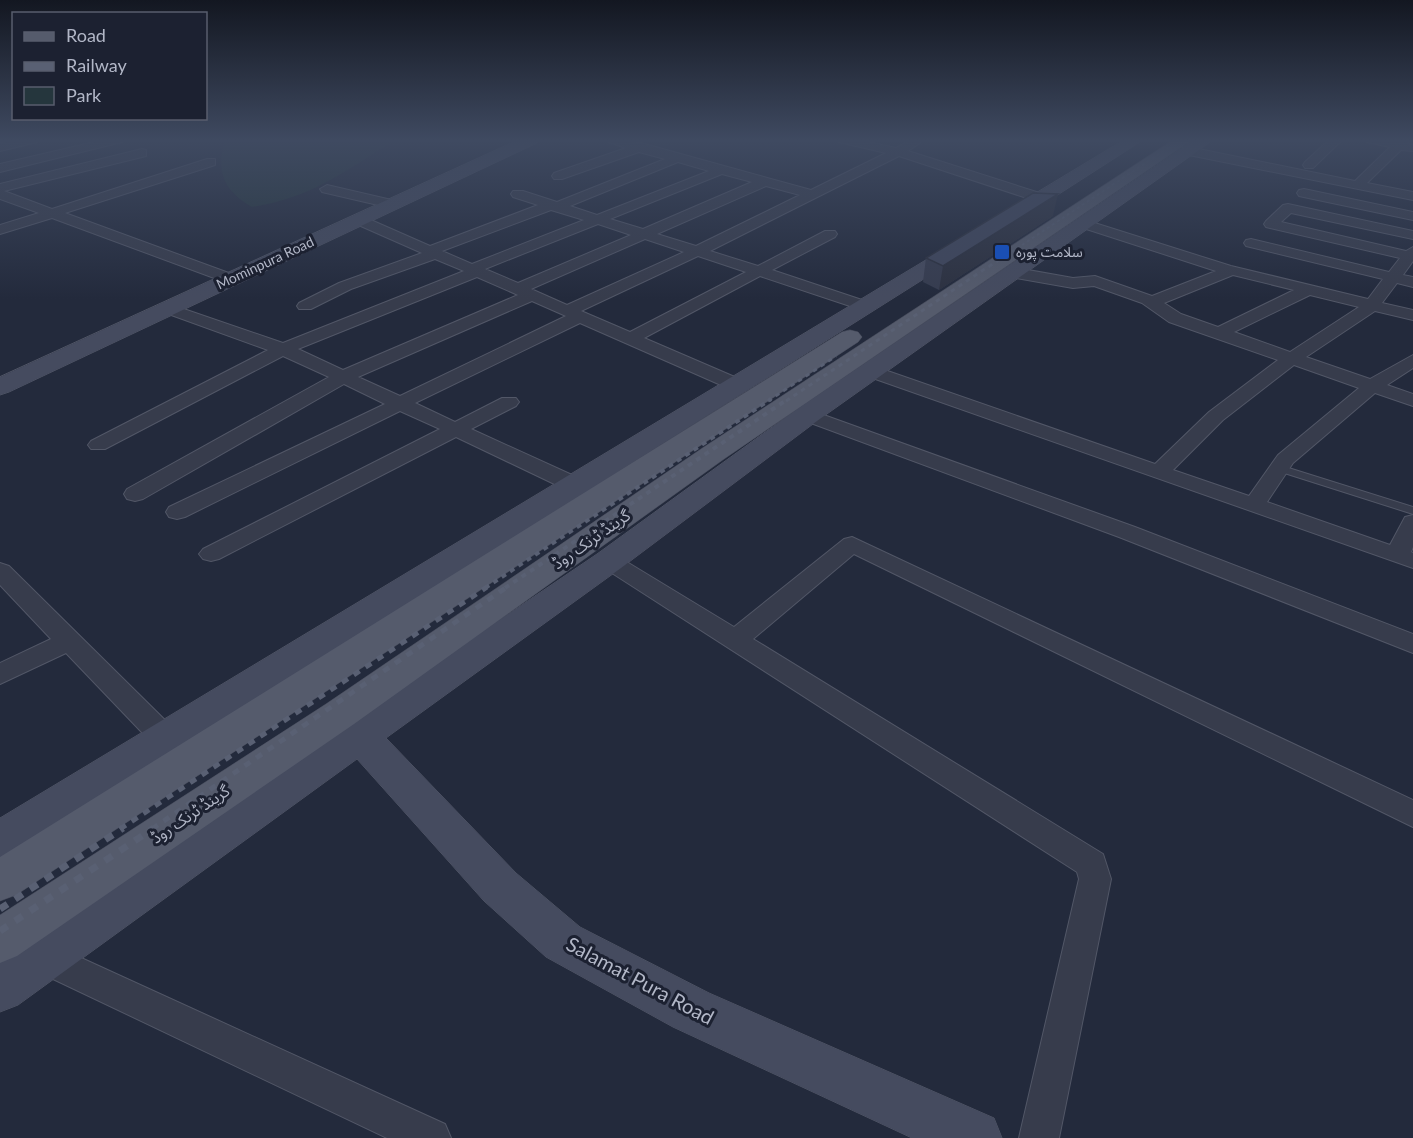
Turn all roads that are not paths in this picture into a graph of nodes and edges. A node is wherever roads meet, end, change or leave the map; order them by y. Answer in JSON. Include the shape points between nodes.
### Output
{"nodes":[{"id":1,"x":0,"y":193,"type":"edge"},
{"id":2,"x":114,"y":193,"type":"edge"},
{"id":3,"x":345,"y":193,"type":"edge"},
{"id":4,"x":415,"y":193,"type":"edge"},
{"id":5,"x":587,"y":193,"type":"edge"},
{"id":6,"x":662,"y":193,"type":"edge"},
{"id":7,"x":738,"y":193,"type":"edge"},
{"id":8,"x":808,"y":193,"type":"edge"},
{"id":9,"x":1026,"y":193,"type":"edge"},
{"id":10,"x":1049,"y":193,"type":"edge"},
{"id":11,"x":1078,"y":193,"type":"edge"},
{"id":12,"x":1114,"y":193,"type":"edge"},
{"id":13,"x":1116,"y":193,"type":"edge"},
{"id":14,"x":1304,"y":193,"type":"dead end"},
{"id":15,"x":518,"y":194,"type":"dead end"},
{"id":16,"x":811,"y":194,"type":"joint"},
{"id":17,"x":1041,"y":198,"type":"junction"},
{"id":18,"x":391,"y":204,"type":"junction"},
{"id":19,"x":553,"y":206,"type":"junction"},
{"id":20,"x":51,"y":213,"type":"junction"},
{"id":21,"x":1413,"y":216,"type":"edge"},
{"id":22,"x":596,"y":219,"type":"junction"},
{"id":23,"x":359,"y":220,"type":"junction"},
{"id":24,"x":1082,"y":223,"type":"junction"},
{"id":25,"x":0,"y":230,"type":"edge"},
{"id":26,"x":643,"y":234,"type":"junction"},
{"id":27,"x":830,"y":234,"type":"dead end"},
{"id":28,"x":1413,"y":235,"type":"edge"},
{"id":29,"x":1251,"y":243,"type":"dead end"},
{"id":30,"x":696,"y":252,"type":"junction"},
{"id":31,"x":431,"y":253,"type":"junction"},
{"id":32,"x":1412,"y":255,"type":"edge"},
{"id":33,"x":475,"y":270,"type":"junction"},
{"id":34,"x":1232,"y":270,"type":"junction"},
{"id":35,"x":759,"y":272,"type":"junction"},
{"id":36,"x":1011,"y":272,"type":"junction"},
{"id":37,"x":1393,"y":277,"type":"junction"},
{"id":38,"x":231,"y":279,"type":"junction"},
{"id":39,"x":1413,"y":282,"type":"edge"},
{"id":40,"x":1309,"y":290,"type":"junction"},
{"id":41,"x":526,"y":292,"type":"junction"},
{"id":42,"x":1152,"y":302,"type":"junction"},
{"id":43,"x":1372,"y":305,"type":"junction"},
{"id":44,"x":305,"y":306,"type":"dead end"},
{"id":45,"x":865,"y":306,"type":"junction"},
{"id":46,"x":169,"y":309,"type":"junction"},
{"id":47,"x":574,"y":313,"type":"junction"},
{"id":48,"x":1413,"y":315,"type":"edge"},
{"id":49,"x":1219,"y":333,"type":"junction"},
{"id":50,"x":630,"y":339,"type":"junction"},
{"id":51,"x":283,"y":349,"type":"junction"},
{"id":52,"x":1292,"y":358,"type":"junction"},
{"id":53,"x":1413,"y":360,"type":"edge"},
{"id":54,"x":870,"y":371,"type":"junction"},
{"id":55,"x":343,"y":377,"type":"junction"},
{"id":56,"x":737,"y":385,"type":"junction"},
{"id":57,"x":1372,"y":386,"type":"junction"},
{"id":58,"x":0,"y":387,"type":"edge"},
{"id":59,"x":1413,"y":400,"type":"edge"},
{"id":60,"x":509,"y":402,"type":"dead end"},
{"id":61,"x":399,"y":403,"type":"junction"},
{"id":62,"x":807,"y":415,"type":"junction"},
{"id":63,"x":457,"y":430,"type":"junction"},
{"id":64,"x":98,"y":445,"type":"dead end"},
{"id":65,"x":701,"y":447,"type":"junction"},
{"id":66,"x":1279,"y":468,"type":"junction"},
{"id":67,"x":1159,"y":472,"type":"junction"},
{"id":68,"x":575,"y":485,"type":"junction"},
{"id":69,"x":135,"y":494,"type":"dead end"},
{"id":70,"x":1254,"y":506,"type":"junction"},
{"id":71,"x":1413,"y":511,"type":"edge"},
{"id":72,"x":177,"y":512,"type":"dead end"},
{"id":73,"x":1413,"y":522,"type":"edge"},
{"id":74,"x":211,"y":554,"type":"dead end"},
{"id":75,"x":1405,"y":558,"type":"edge"},
{"id":76,"x":609,"y":561,"type":"junction"},
{"id":77,"x":0,"y":571,"type":"edge"},
{"id":78,"x":735,"y":640,"type":"junction"},
{"id":79,"x":69,"y":641,"type":"junction"},
{"id":80,"x":1413,"y":644,"type":"edge"},
{"id":81,"x":0,"y":674,"type":"edge"},
{"id":82,"x":349,"y":725,"type":"junction"},
{"id":83,"x":165,"y":738,"type":"junction"},
{"id":84,"x":1413,"y":814,"type":"edge"},
{"id":85,"x":0,"y":840,"type":"edge"},
{"id":86,"x":0,"y":881,"type":"edge"},
{"id":87,"x":0,"y":941,"type":"edge"},
{"id":88,"x":44,"y":957,"type":"junction"},
{"id":89,"x":0,"y":988,"type":"edge"},
{"id":90,"x":431,"y":1138,"type":"edge"},
{"id":91,"x":974,"y":1138,"type":"edge"},
{"id":92,"x":1039,"y":1138,"type":"edge"}],
"edges":[{"from":1,"to":20,"type":"street"},
{"from":2,"to":20,"type":"street"},
{"from":3,"to":18,"type":"street"},
{"from":4,"to":18,"type":"street","name":"Mominpura Road"},
{"from":5,"to":19,"type":"street"},
{"from":6,"to":22,"type":"street"},
{"from":7,"to":26,"type":"street"},
{"from":8,"to":16,"type":"street"},
{"from":9,"to":17,"type":"street"},
{"from":10,"to":17,"type":"street"},
{"from":11,"to":65,"type":"main road","name":"گرینڈ ٹرنک روڈ"},
{"from":12,"to":65,"type":"main road","name":"گرینڈ ٹرنک روڈ"},
{"from":13,"to":24,"type":"street"},
{"from":14,"to":21,"type":"street"},
{"from":15,"to":19,"type":"street"},
{"from":16,"to":30,"type":"street"},
{"from":17,"to":45,"type":"street"},
{"from":18,"to":23,"type":"street","name":"Mominpura Road"},
{"from":19,"to":22,"type":"street"},
{"from":19,"to":31,"type":"street"},
{"from":20,"to":25,"type":"street"},
{"from":20,"to":38,"type":"street"},
{"from":22,"to":26,"type":"street"},
{"from":22,"to":33,"type":"street"},
{"from":23,"to":31,"type":"street"},
{"from":23,"to":38,"type":"street","name":"Mominpura Road"},
{"from":24,"to":34,"type":"street"},
{"from":24,"to":36,"type":"street"},
{"from":26,"to":30,"type":"street"},
{"from":26,"to":41,"type":"street"},
{"from":27,"to":35,"type":"street"},
{"from":28,"to":32,"type":"street","via":[[1288,208],[1271,224]]},
{"from":29,"to":37,"type":"street"},
{"from":30,"to":35,"type":"street"},
{"from":30,"to":47,"type":"street"},
{"from":31,"to":33,"type":"street"},
{"from":31,"to":44,"type":"street"},
{"from":32,"to":37,"type":"street"},
{"from":33,"to":41,"type":"street"},
{"from":33,"to":51,"type":"street"},
{"from":34,"to":40,"type":"street"},
{"from":34,"to":42,"type":"street"},
{"from":35,"to":45,"type":"street"},
{"from":35,"to":50,"type":"street"},
{"from":36,"to":42,"type":"street","via":[[1073,283],[1095,281]]},
{"from":36,"to":54,"type":"street"},
{"from":37,"to":39,"type":"street"},
{"from":37,"to":43,"type":"street"},
{"from":38,"to":46,"type":"street","name":"Mominpura Road"},
{"from":40,"to":43,"type":"street"},
{"from":40,"to":49,"type":"street"},
{"from":41,"to":47,"type":"street"},
{"from":41,"to":55,"type":"street"},
{"from":42,"to":49,"type":"street","via":[[1175,318]]},
{"from":43,"to":48,"type":"street"},
{"from":43,"to":52,"type":"street"},
{"from":45,"to":56,"type":"street"},
{"from":46,"to":51,"type":"street"},
{"from":46,"to":58,"type":"street","name":"Mominpura Road"},
{"from":47,"to":50,"type":"street"},
{"from":47,"to":61,"type":"street"},
{"from":49,"to":52,"type":"street"},
{"from":50,"to":56,"type":"street"},
{"from":51,"to":55,"type":"street"},
{"from":51,"to":64,"type":"street"},
{"from":52,"to":57,"type":"street"},
{"from":52,"to":67,"type":"street","via":[[1216,416]]},
{"from":53,"to":57,"type":"street"},
{"from":54,"to":62,"type":"street"},
{"from":54,"to":67,"type":"street"},
{"from":55,"to":61,"type":"street"},
{"from":55,"to":69,"type":"street"},
{"from":56,"to":68,"type":"street"},
{"from":57,"to":59,"type":"street"},
{"from":57,"to":66,"type":"street"},
{"from":60,"to":63,"type":"street"},
{"from":61,"to":63,"type":"street"},
{"from":61,"to":72,"type":"street"},
{"from":62,"to":76,"type":"street"},
{"from":62,"to":80,"type":"street","via":[[1127,532]]},
{"from":63,"to":68,"type":"street"},
{"from":63,"to":74,"type":"street"},
{"from":65,"to":82,"type":"main road","name":"گرینڈ ٹرنک روڈ"},
{"from":65,"to":86,"type":"main road","name":"گرینڈ ٹرنک روڈ"},
{"from":66,"to":70,"type":"street"},
{"from":66,"to":71,"type":"lane"},
{"from":67,"to":70,"type":"street"},
{"from":68,"to":83,"type":"street"},
{"from":70,"to":75,"type":"street"},
{"from":73,"to":75,"type":"street"},
{"from":76,"to":78,"type":"street"},
{"from":76,"to":82,"type":"street"},
{"from":77,"to":79,"type":"street"},
{"from":78,"to":84,"type":"street","via":[[852,544]]},
{"from":78,"to":92,"type":"street","via":[[1091,864],[1095,879]]},
{"from":79,"to":81,"type":"street"},
{"from":79,"to":83,"type":"street"},
{"from":82,"to":87,"type":"main road","name":"گرینڈ ٹرنک روڈ"},
{"from":82,"to":88,"type":"street"},
{"from":82,"to":91,"type":"street","name":"Salamat Pura Road","via":[[500,887],[563,942],[691,1010]]},
{"from":83,"to":85,"type":"street"},
{"from":88,"to":89,"type":"street"},
{"from":88,"to":90,"type":"street"}]}
